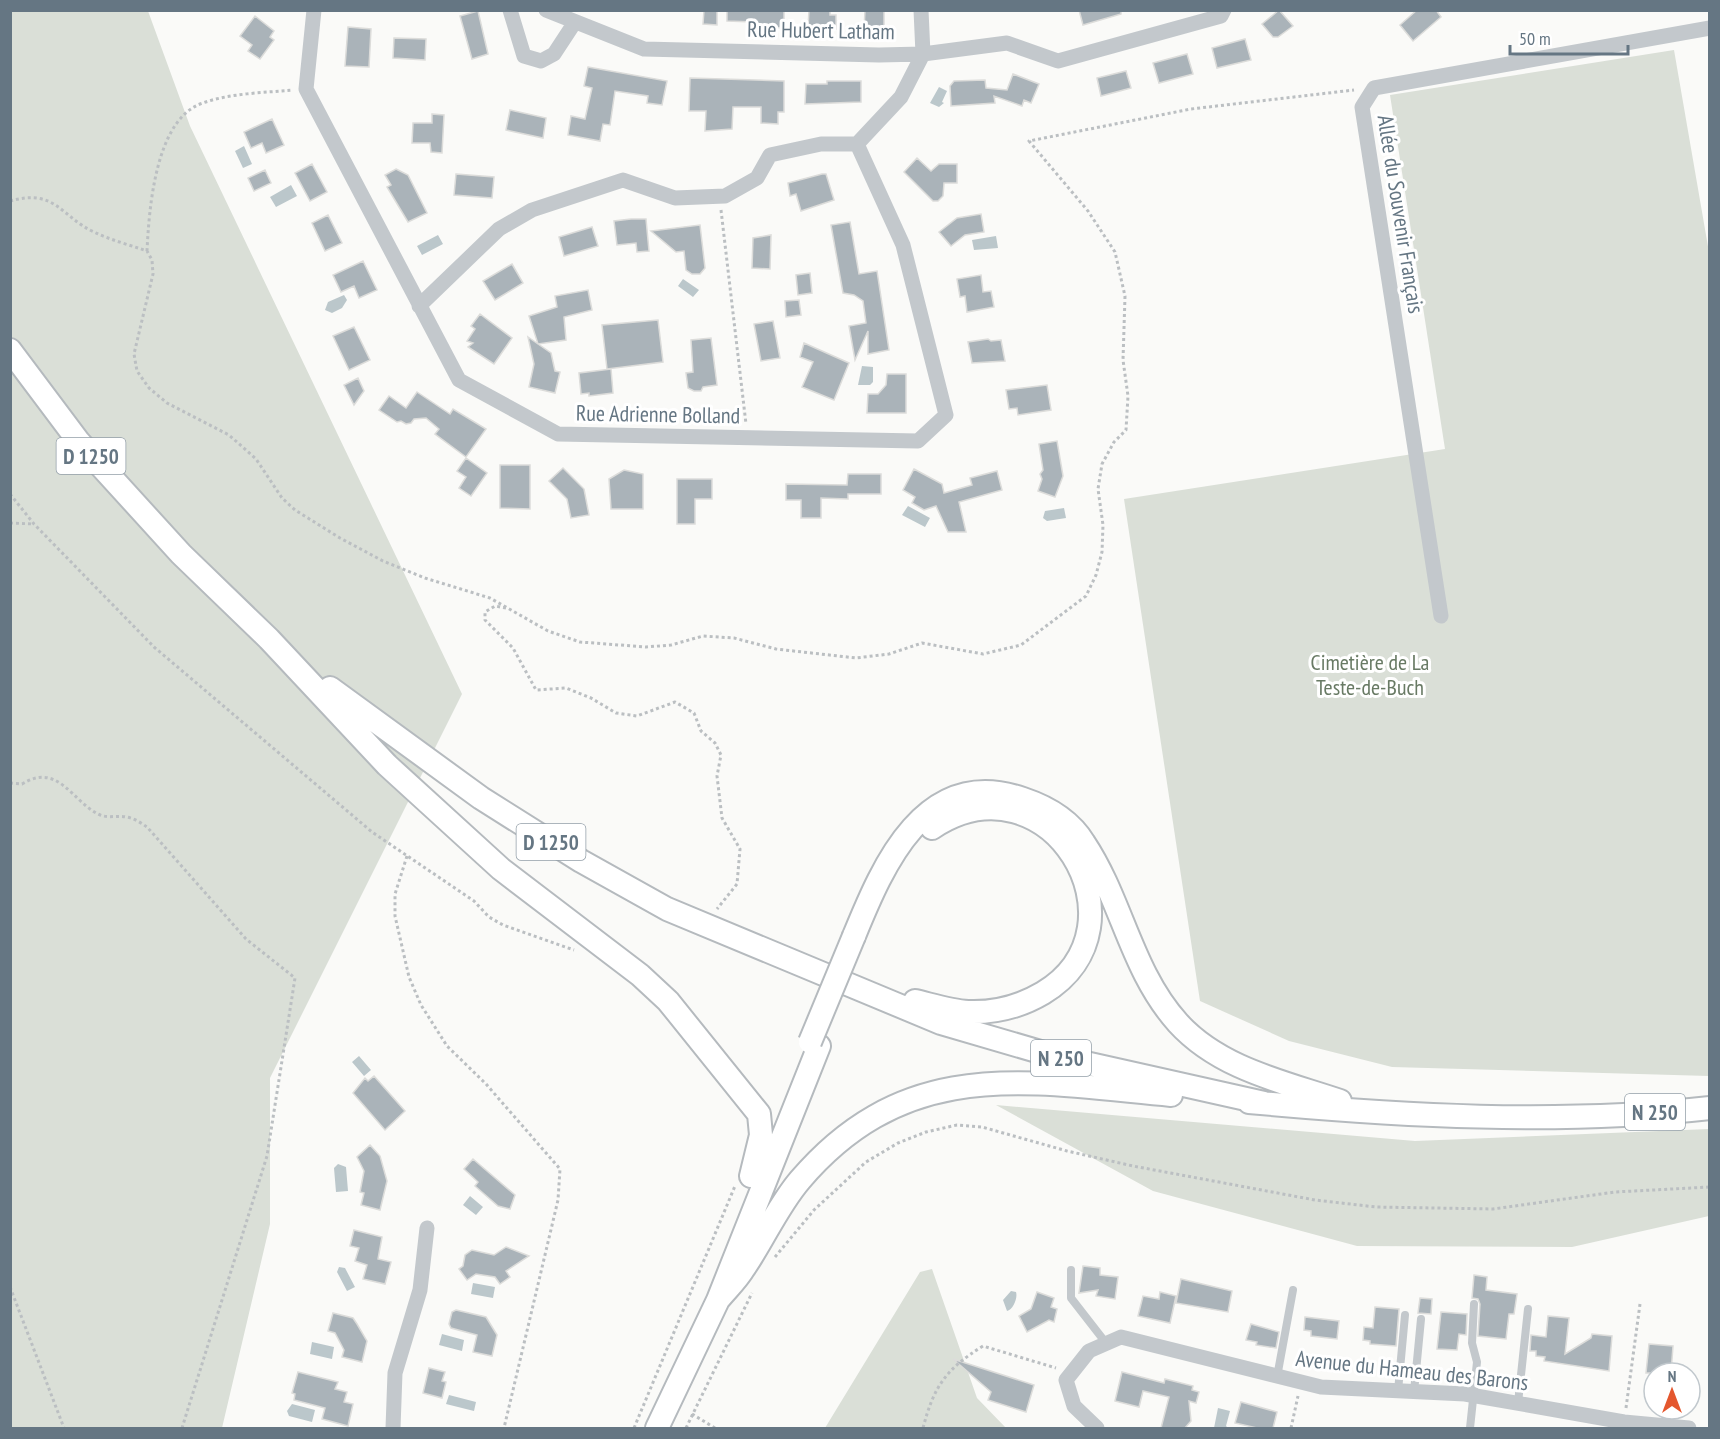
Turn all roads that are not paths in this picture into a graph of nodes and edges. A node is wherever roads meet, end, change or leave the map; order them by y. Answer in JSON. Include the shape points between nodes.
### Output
{"nodes":[{"id":1,"x":314,"y":10,"type":"edge"},
{"id":2,"x":510,"y":10,"type":"edge"},
{"id":3,"x":546,"y":10,"type":"edge"},
{"id":4,"x":921,"y":10,"type":"edge"},
{"id":5,"x":1224,"y":10,"type":"edge"},
{"id":6,"x":575,"y":22,"type":"junction"},
{"id":7,"x":1710,"y":28,"type":"edge"},
{"id":8,"x":922,"y":54,"type":"junction"},
{"id":9,"x":857,"y":144,"type":"junction"},
{"id":10,"x":419,"y":306,"type":"junction"},
{"id":11,"x":10,"y":350,"type":"edge"},
{"id":12,"x":1441,"y":616,"type":"dead end"},
{"id":13,"x":269,"y":639,"type":"junction"},
{"id":14,"x":858,"y":938,"type":"junction"},
{"id":15,"x":864,"y":991,"type":"junction"},
{"id":16,"x":814,"y":1044,"type":"junction"},
{"id":17,"x":1264,"y":1103,"type":"junction"},
{"id":18,"x":1710,"y":1108,"type":"edge"},
{"id":19,"x":1373,"y":1112,"type":"junction"},
{"id":20,"x":743,"y":1179,"type":"junction"},
{"id":21,"x":427,"y":1228,"type":"dead end"},
{"id":22,"x":1071,"y":1270,"type":"dead end"},
{"id":23,"x":1293,"y":1290,"type":"dead end"},
{"id":24,"x":718,"y":1300,"type":"junction"},
{"id":25,"x":1474,"y":1304,"type":"dead end"},
{"id":26,"x":1528,"y":1309,"type":"dead end"},
{"id":27,"x":1405,"y":1315,"type":"dead end"},
{"id":28,"x":1421,"y":1319,"type":"dead end"},
{"id":29,"x":1106,"y":1344,"type":"junction"},
{"id":30,"x":683,"y":1369,"type":"junction"},
{"id":31,"x":1277,"y":1377,"type":"junction"},
{"id":32,"x":1398,"y":1391,"type":"junction"},
{"id":33,"x":1414,"y":1392,"type":"junction"},
{"id":34,"x":1473,"y":1396,"type":"junction"},
{"id":35,"x":1518,"y":1403,"type":"junction"},
{"id":36,"x":393,"y":1428,"type":"edge"},
{"id":37,"x":657,"y":1428,"type":"edge"},
{"id":38,"x":1097,"y":1428,"type":"edge"},
{"id":39,"x":1470,"y":1428,"type":"edge"},
{"id":40,"x":1689,"y":1428,"type":"edge"}],
"edges":[{"from":1,"to":10,"type":"street","name":"Rue Adrienne Bolland","via":[[306,89]]},
{"from":2,"to":6,"type":"street","via":[[524,56],[541,61],[554,54]]},
{"from":3,"to":6,"type":"street","name":"Rue Hubert Latham"},
{"from":4,"to":8,"type":"street"},
{"from":5,"to":8,"type":"street","name":"Rue Hubert Latham","via":[[1221,16],[1058,61],[1007,43]]},
{"from":6,"to":8,"type":"street","name":"Rue Hubert Latham","via":[[644,49]]},
{"from":7,"to":12,"type":"street","name":"Allée du Souvenir Français","via":[[1374,88],[1362,107]]},
{"from":8,"to":9,"type":"street","via":[[901,97]]},
{"from":9,"to":10,"type":"street","via":[[821,144],[770,155],[757,178],[720,197],[675,198],[622,180],[532,210],[499,229]]},
{"from":9,"to":10,"type":"street","name":"Rue Adrienne Bolland","via":[[903,245],[946,415],[918,441],[558,434],[459,380]]},
{"from":11,"to":13,"type":"main road","number":"D 1250","via":[[79,442],[181,554]]},
{"from":13,"to":15,"type":"main road","number":"D 1250","via":[[382,728],[580,861],[667,909]]},
{"from":13,"to":20,"type":"main road","via":[[387,765],[501,870],[668,1000],[759,1114],[760,1135]]},
{"from":14,"to":15,"type":"main road","via":[[904,858],[923,835],[948,818],[973,809],[1003,809],[1027,816],[1068,846],[1085,877],[1090,916],[1083,946],[1058,984],[1033,999],[1002,1010],[968,1012]]},
{"from":14,"to":16,"type":"main road","bridge":true},
{"from":14,"to":19,"type":"main road","via":[[893,850],[914,823],[931,810],[971,794],[1013,796],[1046,807],[1083,840],[1112,896],[1136,960],[1157,999],[1180,1025],[1228,1062]]},
{"from":15,"to":17,"type":"main road","number":"N 250","via":[[941,1023],[1054,1056]]},
{"from":16,"to":20,"type":"main road"},
{"from":16,"to":24,"type":"main road"},
{"from":17,"to":19,"type":"main road","number":"N 250"},
{"from":17,"to":24,"type":"main road","via":[[1051,1082],[983,1083],[924,1094],[878,1114],[841,1140],[800,1180],[767,1226],[744,1269]]},
{"from":18,"to":19,"type":"main road","number":"N 250","via":[[1487,1117]]},
{"from":20,"to":30,"type":"main road"},
{"from":21,"to":36,"type":"street","via":[[420,1290],[395,1373]]},
{"from":22,"to":29,"type":"lane","via":[[1071,1298]]},
{"from":23,"to":31,"type":"lane"},
{"from":24,"to":30,"type":"main road"},
{"from":25,"to":34,"type":"lane","via":[[1472,1343],[1477,1362]]},
{"from":26,"to":35,"type":"lane"},
{"from":27,"to":32,"type":"lane"},
{"from":28,"to":33,"type":"lane"},
{"from":29,"to":31,"type":"street","name":"Avenue du Hameau des Barons","via":[[1121,1338]]},
{"from":29,"to":38,"type":"street","name":"Avenue du Hameau des Barons","via":[[1089,1351],[1066,1380],[1074,1406]]},
{"from":30,"to":37,"type":"main road"},
{"from":31,"to":32,"type":"street","name":"Avenue du Hameau des Barons","via":[[1321,1387]]},
{"from":32,"to":33,"type":"street","name":"Avenue du Hameau des Barons"},
{"from":33,"to":34,"type":"street","name":"Avenue du Hameau des Barons"},
{"from":34,"to":35,"type":"street","name":"Avenue du Hameau des Barons"},
{"from":34,"to":39,"type":"lane"},
{"from":35,"to":40,"type":"street","name":"Avenue du Hameau des Barons","via":[[1624,1422]]}]}
